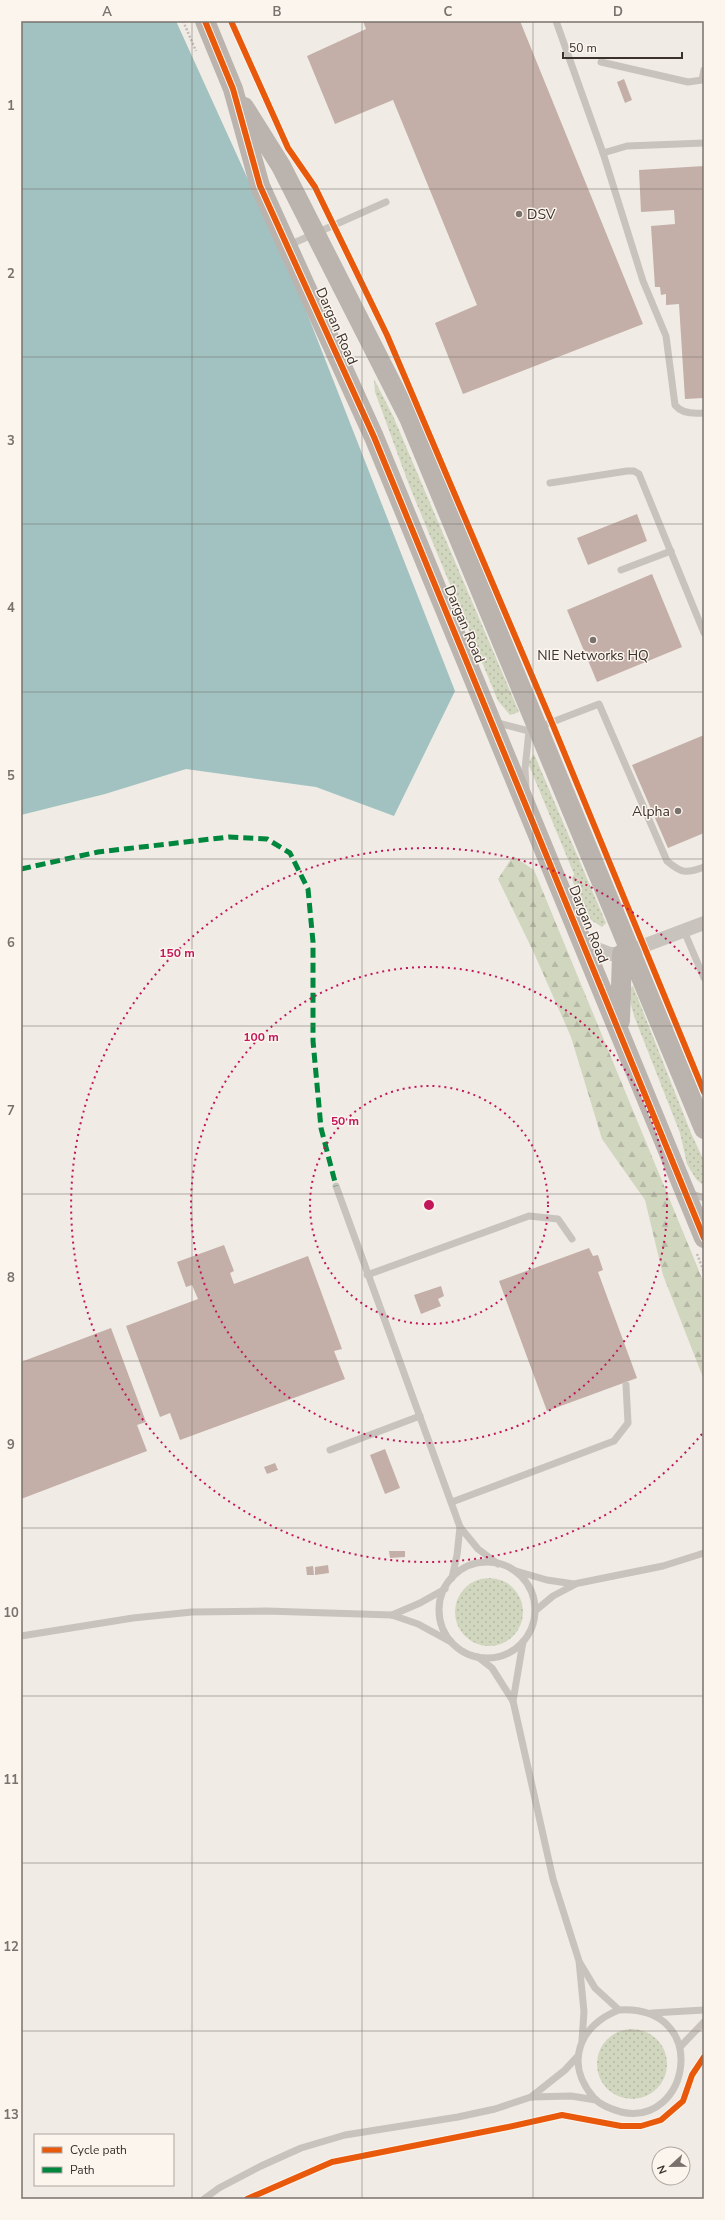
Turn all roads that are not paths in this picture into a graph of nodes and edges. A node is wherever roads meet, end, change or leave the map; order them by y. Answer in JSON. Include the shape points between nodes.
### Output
{"nodes":[{"id":1,"x":205,"y":21,"type":"edge"},
{"id":2,"x":556,"y":21,"type":"edge"},
{"id":3,"x":601,"y":62,"type":"dead end"},
{"id":4,"x":704,"y":70,"type":"edge"},
{"id":5,"x":233,"y":89,"type":"junction"},
{"id":6,"x":704,"y":143,"type":"edge"},
{"id":7,"x":603,"y":153,"type":"junction"},
{"id":8,"x":386,"y":202,"type":"dead end"},
{"id":9,"x":315,"y":233,"type":"junction"},
{"id":10,"x":287,"y":246,"type":"junction"},
{"id":11,"x":704,"y":413,"type":"edge"},
{"id":12,"x":550,"y":483,"type":"dead end"},
{"id":13,"x":671,"y":550,"type":"junction"},
{"id":14,"x":622,"y":570,"type":"dead end"},
{"id":15,"x":704,"y":633,"type":"edge"},
{"id":16,"x":493,"y":722,"type":"junction"},
{"id":17,"x":534,"y":729,"type":"junction"},
{"id":18,"x":529,"y":810,"type":"junction"},
{"id":19,"x":704,"y":867,"type":"edge"},
{"id":20,"x":704,"y":923,"type":"edge"},
{"id":21,"x":684,"y":931,"type":"junction"},
{"id":22,"x":584,"y":944,"type":"junction"},
{"id":23,"x":626,"y":953,"type":"junction"},
{"id":24,"x":704,"y":978,"type":"edge"},
{"id":25,"x":620,"y":1033,"type":"junction"},
{"id":26,"x":704,"y":1129,"type":"edge"},
{"id":27,"x":336,"y":1186,"type":"dead end"},
{"id":28,"x":684,"y":1190,"type":"junction"},
{"id":29,"x":704,"y":1198,"type":"edge"},
{"id":30,"x":704,"y":1238,"type":"edge"},
{"id":31,"x":572,"y":1239,"type":"dead end"},
{"id":32,"x":367,"y":1275,"type":"junction"},
{"id":33,"x":626,"y":1385,"type":"dead end"},
{"id":34,"x":420,"y":1416,"type":"junction"},
{"id":35,"x":330,"y":1450,"type":"dead end"},
{"id":36,"x":452,"y":1502,"type":"junction"},
{"id":37,"x":460,"y":1527,"type":"junction"},
{"id":38,"x":704,"y":1552,"type":"edge"},
{"id":39,"x":498,"y":1564,"type":"junction"},
{"id":40,"x":512,"y":1569,"type":"junction"},
{"id":41,"x":452,"y":1578,"type":"junction"},
{"id":42,"x":574,"y":1584,"type":"junction"},
{"id":43,"x":445,"y":1589,"type":"junction"},
{"id":44,"x":535,"y":1611,"type":"junction"},
{"id":45,"x":392,"y":1615,"type":"junction"},
{"id":46,"x":21,"y":1636,"type":"edge"},
{"id":47,"x":451,"y":1642,"type":"junction"},
{"id":48,"x":523,"y":1642,"type":"junction"},
{"id":49,"x":478,"y":1658,"type":"junction"},
{"id":50,"x":513,"y":1701,"type":"junction"},
{"id":51,"x":579,"y":1961,"type":"junction"},
{"id":52,"x":619,"y":2010,"type":"junction"},
{"id":53,"x":704,"y":2010,"type":"edge"},
{"id":54,"x":652,"y":2013,"type":"junction"},
{"id":55,"x":704,"y":2022,"type":"edge"},
{"id":56,"x":582,"y":2040,"type":"junction"},
{"id":57,"x":680,"y":2047,"type":"junction"},
{"id":58,"x":578,"y":2056,"type":"junction"},
{"id":59,"x":531,"y":2097,"type":"junction"},
{"id":60,"x":596,"y":2100,"type":"junction"},
{"id":61,"x":204,"y":2199,"type":"edge"}],
"edges":[{"from":1,"to":5,"type":"street","name":"Dargan Road"},
{"from":2,"to":7,"type":"lane"},
{"from":3,"to":4,"type":"lane","via":[[688,82],[702,80]]},
{"from":5,"to":9,"type":"street","name":"Dargan Road","via":[[281,166]]},
{"from":5,"to":10,"type":"street","name":"Dargan Road","via":[[260,186]]},
{"from":6,"to":7,"type":"lane","via":[[627,146]]},
{"from":7,"to":11,"type":"lane","via":[[643,281],[666,336],[675,405],[679,410],[695,414]]},
{"from":8,"to":9,"type":"lane"},
{"from":9,"to":10,"type":"lane"},
{"from":9,"to":17,"type":"street","name":"Dargan Road","via":[[409,418]]},
{"from":10,"to":16,"type":"street","name":"Dargan Road","via":[[374,437]]},
{"from":12,"to":13,"type":"lane","via":[[634,471],[641,479]]},
{"from":13,"to":14,"type":"lane"},
{"from":13,"to":15,"type":"lane"},
{"from":16,"to":17,"type":"lane"},
{"from":16,"to":18,"type":"street","name":"Dargan Road"},
{"from":17,"to":18,"type":"lane","via":[[525,769]]},
{"from":17,"to":19,"type":"lane","via":[[599,704],[666,861],[678,870],[690,872]]},
{"from":17,"to":23,"type":"street","name":"Dargan Road"},
{"from":18,"to":22,"type":"street","name":"Dargan Road"},
{"from":20,"to":21,"type":"street"},
{"from":21,"to":23,"type":"street"},
{"from":21,"to":24,"type":"lane"},
{"from":22,"to":23,"type":"street","via":[[610,954]]},
{"from":22,"to":25,"type":"street","name":"Dargan Road"},
{"from":23,"to":25,"type":"street"},
{"from":23,"to":26,"type":"street","name":"Dargan Road"},
{"from":25,"to":28,"type":"street","name":"Dargan Road"},
{"from":27,"to":32,"type":"lane"},
{"from":28,"to":29,"type":"lane"},
{"from":28,"to":30,"type":"street","name":"Dargan Road"},
{"from":31,"to":32,"type":"lane","via":[[558,1220],[529,1216]]},
{"from":32,"to":34,"type":"lane"},
{"from":33,"to":36,"type":"lane","via":[[628,1422],[614,1441]]},
{"from":34,"to":35,"type":"lane"},
{"from":34,"to":36,"type":"lane"},
{"from":36,"to":37,"type":"lane"},
{"from":37,"to":39,"type":"lane","via":[[478,1549]]},
{"from":37,"to":41,"type":"lane"},
{"from":38,"to":42,"type":"lane","via":[[662,1566]]},
{"from":39,"to":40,"type":"lane"},
{"from":39,"to":41,"type":"lane","via":[[486,1562],[473,1565],[461,1570]]},
{"from":40,"to":42,"type":"lane","via":[[547,1580]]},
{"from":40,"to":44,"type":"lane","via":[[525,1580],[533,1595]]},
{"from":41,"to":43,"type":"lane"},
{"from":42,"to":44,"type":"lane","via":[[553,1596]]},
{"from":43,"to":45,"type":"lane"},
{"from":43,"to":47,"type":"lane","via":[[440,1602],[440,1616]]},
{"from":44,"to":48,"type":"lane","via":[[532,1628]]},
{"from":45,"to":46,"type":"lane","via":[[266,1610],[192,1612],[133,1618]]},
{"from":45,"to":47,"type":"lane","via":[[418,1624]]},
{"from":47,"to":49,"type":"lane"},
{"from":48,"to":49,"type":"lane","via":[[503,1656]]},
{"from":48,"to":50,"type":"lane"},
{"from":49,"to":50,"type":"lane","via":[[492,1668]]},
{"from":50,"to":51,"type":"lane","via":[[553,1878]]},
{"from":51,"to":52,"type":"lane","via":[[595,1988]]},
{"from":51,"to":56,"type":"lane","via":[[584,2012]]},
{"from":52,"to":54,"type":"lane","via":[[636,2009]]},
{"from":52,"to":56,"type":"lane","via":[[591,2026]]},
{"from":53,"to":54,"type":"lane"},
{"from":54,"to":57,"type":"lane","via":[[669,2027]]},
{"from":55,"to":57,"type":"lane"},
{"from":56,"to":58,"type":"lane"},
{"from":57,"to":60,"type":"lane","via":[[682,2063],[679,2079],[670,2094],[658,2105],[643,2111],[626,2113],[610,2109]]},
{"from":58,"to":59,"type":"lane","via":[[565,2070]]},
{"from":58,"to":60,"type":"lane","via":[[579,2072],[586,2088]]},
{"from":59,"to":60,"type":"lane","via":[[571,2096]]},
{"from":59,"to":61,"type":"lane","via":[[495,2109],[345,2135],[301,2148],[219,2188]]}]}
